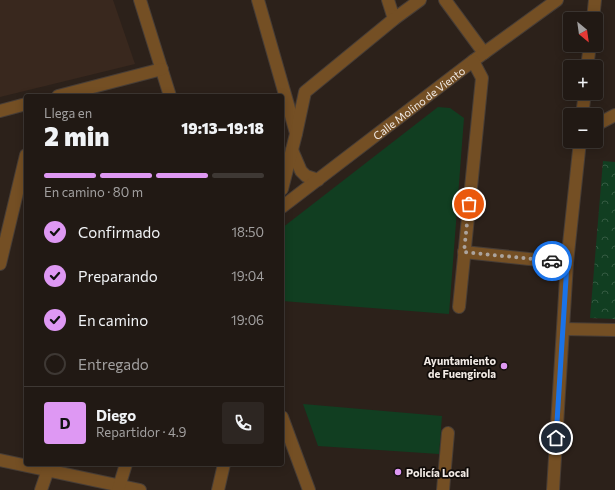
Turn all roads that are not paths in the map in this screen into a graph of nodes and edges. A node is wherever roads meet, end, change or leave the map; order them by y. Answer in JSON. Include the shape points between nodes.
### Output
{"nodes":[{"id":1,"x":140,"y":0,"type":"edge"},
{"id":2,"x":258,"y":0,"type":"edge"},
{"id":3,"x":388,"y":0,"type":"edge"},
{"id":4,"x":420,"y":0,"type":"edge"},
{"id":5,"x":445,"y":0,"type":"edge"},
{"id":6,"x":557,"y":0,"type":"edge"},
{"id":7,"x":595,"y":1,"type":"edge"},
{"id":8,"x":593,"y":12,"type":"edge"},
{"id":9,"x":394,"y":19,"type":"junction"},
{"id":10,"x":484,"y":53,"type":"junction"},
{"id":11,"x":473,"y":61,"type":"junction"},
{"id":12,"x":162,"y":69,"type":"junction"},
{"id":13,"x":66,"y":94,"type":"edge"},
{"id":14,"x":169,"y":94,"type":"edge"},
{"id":15,"x":24,"y":105,"type":"edge"},
{"id":16,"x":0,"y":111,"type":"edge"},
{"id":17,"x":615,"y":115,"type":"edge"},
{"id":18,"x":603,"y":121,"type":"edge"},
{"id":19,"x":296,"y":134,"type":"junction"},
{"id":20,"x":579,"y":148,"type":"edge"},
{"id":21,"x":292,"y":150,"type":"junction"},
{"id":22,"x":24,"y":163,"type":"edge"},
{"id":23,"x":318,"y":180,"type":"junction"},
{"id":24,"x":284,"y":181,"type":"edge"},
{"id":25,"x":284,"y":206,"type":"edge"},
{"id":26,"x":464,"y":252,"type":"junction"},
{"id":27,"x":567,"y":263,"type":"junction"},
{"id":28,"x":0,"y":264,"type":"edge"},
{"id":29,"x":459,"y":307,"type":"dead end"},
{"id":30,"x":563,"y":329,"type":"junction"},
{"id":31,"x":615,"y":330,"type":"edge"},
{"id":32,"x":284,"y":422,"type":"edge"},
{"id":33,"x":448,"y":433,"type":"dead end"},
{"id":34,"x":0,"y":460,"type":"edge"},
{"id":35,"x":24,"y":463,"type":"edge"},
{"id":36,"x":125,"y":466,"type":"edge"},
{"id":37,"x":224,"y":466,"type":"edge"},
{"id":38,"x":49,"y":467,"type":"edge"},
{"id":39,"x":118,"y":488,"type":"edge"},
{"id":40,"x":41,"y":490,"type":"edge"},
{"id":41,"x":140,"y":490,"type":"edge"},
{"id":42,"x":218,"y":490,"type":"edge"},
{"id":43,"x":309,"y":490,"type":"edge"},
{"id":44,"x":443,"y":490,"type":"edge"},
{"id":45,"x":553,"y":490,"type":"edge"}],
"edges":[{"from":1,"to":12,"type":"street"},
{"from":2,"to":19,"type":"street"},
{"from":3,"to":9,"type":"street"},
{"from":4,"to":9,"type":"street"},
{"from":5,"to":10,"type":"street"},
{"from":6,"to":10,"type":"street","name":"Calle Molino de Viento"},
{"from":7,"to":8,"type":"street"},
{"from":9,"to":19,"type":"street","via":[[305,92]]},
{"from":10,"to":11,"type":"street","name":"Calle Molino de Viento"},
{"from":11,"to":23,"type":"street","name":"Calle Molino de Viento"},
{"from":11,"to":26,"type":"street","via":[[482,78]]},
{"from":12,"to":13,"type":"street"},
{"from":12,"to":14,"type":"street"},
{"from":15,"to":16,"type":"street"},
{"from":17,"to":18,"type":"street"},
{"from":19,"to":21,"type":"street"},
{"from":20,"to":27,"type":"street"},
{"from":21,"to":23,"type":"street","via":[[301,171],[306,176]]},
{"from":21,"to":24,"type":"street"},
{"from":22,"to":28,"type":"street"},
{"from":23,"to":25,"type":"street","name":"Calle Molino de Viento"},
{"from":26,"to":27,"type":"street"},
{"from":26,"to":29,"type":"street"},
{"from":27,"to":30,"type":"street"},
{"from":30,"to":31,"type":"street"},
{"from":30,"to":45,"type":"street"},
{"from":32,"to":43,"type":"street"},
{"from":33,"to":44,"type":"street"},
{"from":34,"to":35,"type":"street"},
{"from":36,"to":39,"type":"street"},
{"from":37,"to":42,"type":"street"},
{"from":38,"to":39,"type":"street"},
{"from":38,"to":40,"type":"street"},
{"from":39,"to":41,"type":"street"}]}
